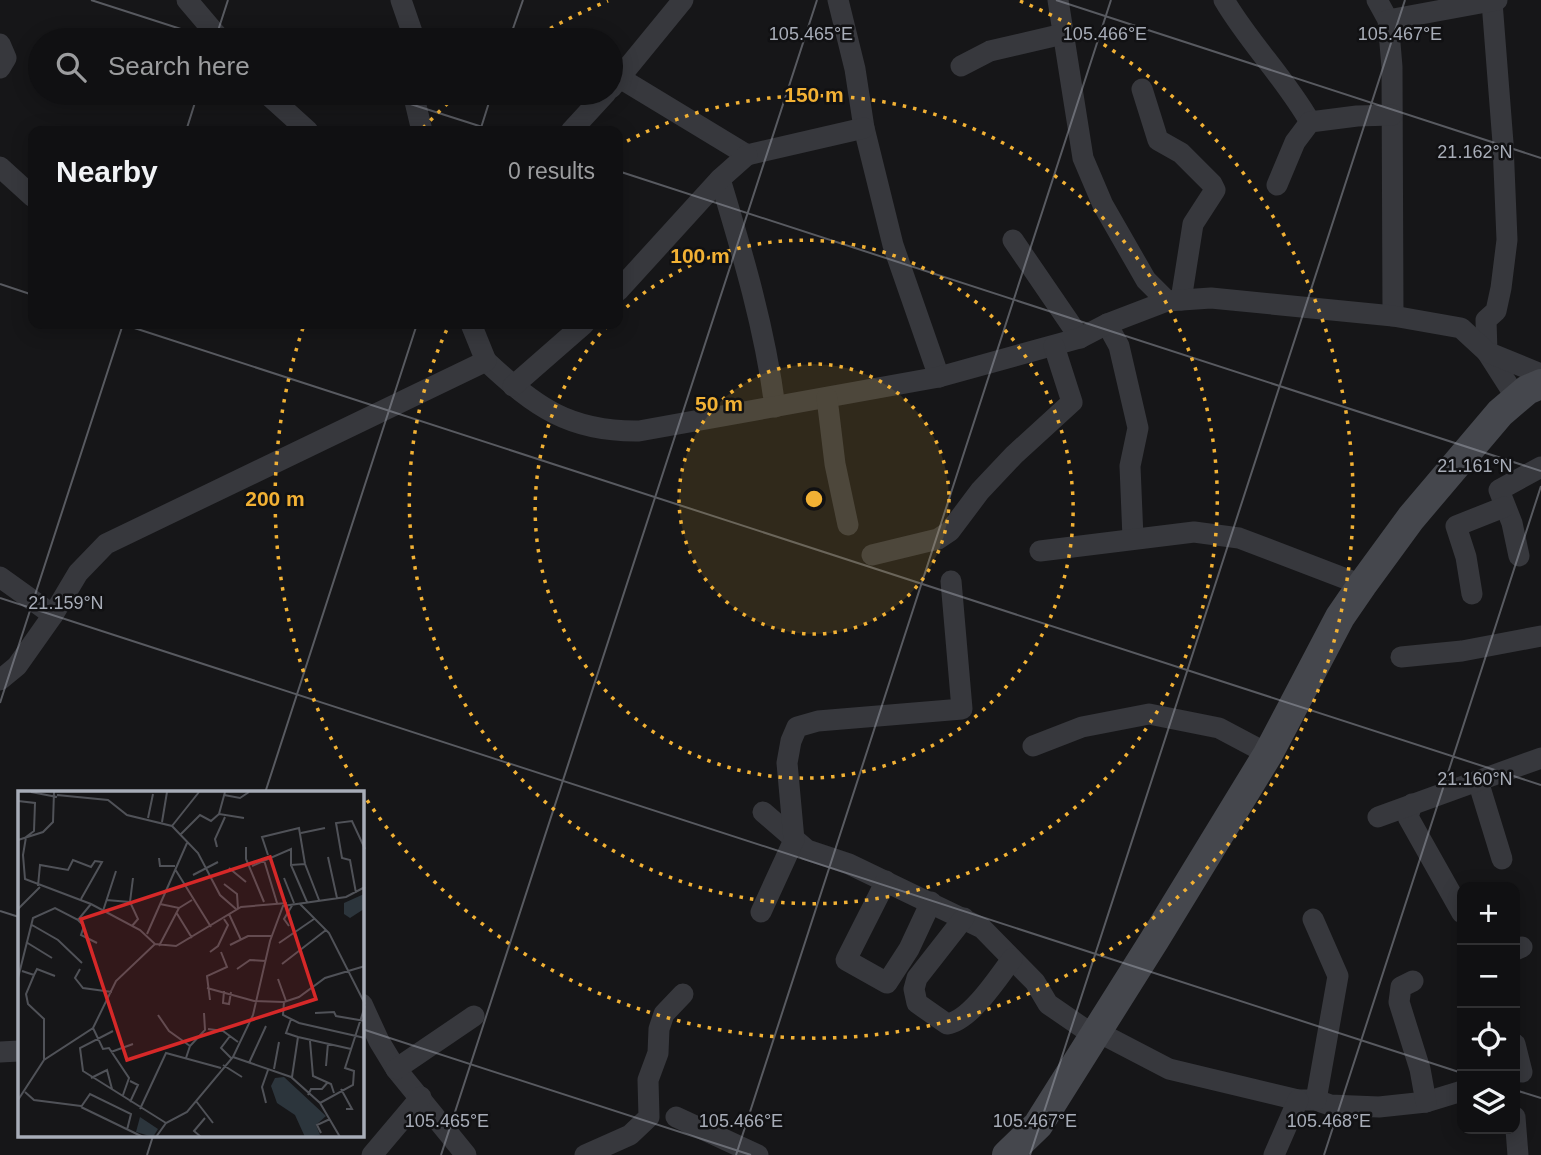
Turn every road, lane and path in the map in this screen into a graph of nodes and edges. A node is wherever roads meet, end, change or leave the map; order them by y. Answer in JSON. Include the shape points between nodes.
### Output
{"nodes":[{"id":1,"x":187,"y":0,"type":"edge"},
{"id":2,"x":401,"y":0,"type":"edge"},
{"id":3,"x":683,"y":0,"type":"edge"},
{"id":4,"x":838,"y":0,"type":"edge"},
{"id":5,"x":1058,"y":0,"type":"edge"},
{"id":6,"x":1224,"y":0,"type":"edge"},
{"id":7,"x":1377,"y":0,"type":"edge"},
{"id":8,"x":1495,"y":1,"type":"edge"},
{"id":9,"x":1388,"y":20,"type":"junction"},
{"id":10,"x":212,"y":28,"type":"edge"},
{"id":11,"x":410,"y":28,"type":"edge"},
{"id":12,"x":1063,"y":34,"type":"junction"},
{"id":13,"x":0,"y":44,"type":"edge"},
{"id":14,"x":961,"y":66,"type":"dead end"},
{"id":15,"x":0,"y":68,"type":"edge"},
{"id":16,"x":623,"y":73,"type":"edge"},
{"id":17,"x":1142,"y":89,"type":"dead end"},
{"id":18,"x":623,"y":92,"type":"edge"},
{"id":19,"x":279,"y":105,"type":"edge"},
{"id":20,"x":416,"y":105,"type":"edge"},
{"id":21,"x":595,"y":105,"type":"edge"},
{"id":22,"x":1392,"y":115,"type":"junction"},
{"id":23,"x":1310,"y":122,"type":"junction"},
{"id":24,"x":302,"y":126,"type":"edge"},
{"id":25,"x":421,"y":126,"type":"edge"},
{"id":26,"x":576,"y":126,"type":"edge"},
{"id":27,"x":864,"y":128,"type":"junction"},
{"id":28,"x":747,"y":155,"type":"junction"},
{"id":29,"x":0,"y":167,"type":"edge"},
{"id":30,"x":720,"y":179,"type":"junction"},
{"id":31,"x":1277,"y":185,"type":"dead end"},
{"id":32,"x":28,"y":192,"type":"edge"},
{"id":33,"x":1013,"y":240,"type":"dead end"},
{"id":34,"x":623,"y":286,"type":"edge"},
{"id":35,"x":1174,"y":301,"type":"junction"},
{"id":36,"x":1393,"y":316,"type":"junction"},
{"id":37,"x":1107,"y":324,"type":"junction"},
{"id":38,"x":473,"y":329,"type":"edge"},
{"id":39,"x":578,"y":329,"type":"edge"},
{"id":40,"x":1080,"y":338,"type":"junction"},
{"id":41,"x":1054,"y":346,"type":"junction"},
{"id":42,"x":1487,"y":352,"type":"junction"},
{"id":43,"x":486,"y":361,"type":"junction"},
{"id":44,"x":1541,"y":374,"type":"edge"},
{"id":45,"x":939,"y":377,"type":"junction"},
{"id":46,"x":513,"y":386,"type":"junction"},
{"id":47,"x":1529,"y":392,"type":"edge"},
{"id":48,"x":827,"y":398,"type":"junction"},
{"id":49,"x":775,"y":407,"type":"junction"},
{"id":50,"x":1541,"y":467,"type":"edge"},
{"id":51,"x":1504,"y":507,"type":"junction"},
{"id":52,"x":848,"y":524,"type":"dead end"},
{"id":53,"x":1133,"y":538,"type":"junction"},
{"id":54,"x":1040,"y":551,"type":"dead end"},
{"id":55,"x":872,"y":555,"type":"dead end"},
{"id":56,"x":1519,"y":556,"type":"dead end"},
{"id":57,"x":0,"y":577,"type":"edge"},
{"id":58,"x":951,"y":581,"type":"dead end"},
{"id":59,"x":1362,"y":585,"type":"junction"},
{"id":60,"x":1472,"y":594,"type":"dead end"},
{"id":61,"x":53,"y":615,"type":"junction"},
{"id":62,"x":1541,"y":636,"type":"edge"},
{"id":63,"x":1401,"y":657,"type":"dead end"},
{"id":64,"x":0,"y":680,"type":"edge"},
{"id":65,"x":1033,"y":746,"type":"dead end"},
{"id":66,"x":1268,"y":754,"type":"junction"},
{"id":67,"x":1541,"y":758,"type":"edge"},
{"id":68,"x":1478,"y":781,"type":"junction"},
{"id":69,"x":1412,"y":804,"type":"junction"},
{"id":70,"x":763,"y":812,"type":"dead end"},
{"id":71,"x":1378,"y":817,"type":"dead end"},
{"id":72,"x":794,"y":840,"type":"junction"},
{"id":73,"x":1502,"y":859,"type":"dead end"},
{"id":74,"x":886,"y":881,"type":"junction"},
{"id":75,"x":931,"y":902,"type":"junction"},
{"id":76,"x":1457,"y":904,"type":"edge"},
{"id":77,"x":761,"y":912,"type":"dead end"},
{"id":78,"x":964,"y":918,"type":"junction"},
{"id":79,"x":1313,"y":919,"type":"dead end"},
{"id":80,"x":1012,"y":959,"type":"junction"},
{"id":81,"x":1413,"y":981,"type":"dead end"},
{"id":82,"x":683,"y":994,"type":"dead end"},
{"id":83,"x":364,"y":1008,"type":"edge"},
{"id":84,"x":474,"y":1016,"type":"dead end"},
{"id":85,"x":1096,"y":1031,"type":"junction"},
{"id":86,"x":18,"y":1051,"type":"edge"},
{"id":87,"x":0,"y":1052,"type":"edge"},
{"id":88,"x":396,"y":1069,"type":"junction"},
{"id":89,"x":1457,"y":1093,"type":"edge"},
{"id":90,"x":421,"y":1097,"type":"junction"},
{"id":91,"x":1307,"y":1100,"type":"junction"},
{"id":92,"x":1426,"y":1102,"type":"junction"},
{"id":93,"x":676,"y":1117,"type":"dead end"},
{"id":94,"x":1516,"y":1134,"type":"edge"},
{"id":95,"x":372,"y":1155,"type":"edge"},
{"id":96,"x":466,"y":1155,"type":"edge"},
{"id":97,"x":585,"y":1155,"type":"edge"},
{"id":98,"x":758,"y":1155,"type":"edge"},
{"id":99,"x":1007,"y":1155,"type":"edge"},
{"id":100,"x":1274,"y":1155,"type":"edge"},
{"id":101,"x":1518,"y":1155,"type":"edge"}],
"edges":[{"from":1,"to":10,"type":"street"},
{"from":2,"to":11,"type":"street"},
{"from":3,"to":16,"type":"street"},
{"from":4,"to":27,"type":"street"},
{"from":5,"to":12,"type":"street"},
{"from":6,"to":23,"type":"street","via":[[1294,93]]},
{"from":7,"to":9,"type":"street"},
{"from":8,"to":9,"type":"street"},
{"from":8,"to":42,"type":"street","via":[[1507,240],[1496,311],[1486,320]]},
{"from":9,"to":22,"type":"street"},
{"from":12,"to":14,"type":"street","via":[[990,51]]},
{"from":12,"to":35,"type":"street","via":[[1083,158],[1103,205],[1146,280]]},
{"from":13,"to":15,"type":"street","via":[[6,58]]},
{"from":17,"to":35,"type":"street","via":[[1158,140],[1181,153],[1215,190],[1193,224]]},
{"from":18,"to":28,"type":"street"},
{"from":19,"to":24,"type":"street"},
{"from":20,"to":25,"type":"street"},
{"from":21,"to":26,"type":"street"},
{"from":22,"to":23,"type":"street"},
{"from":22,"to":36,"type":"street"},
{"from":23,"to":31,"type":"street","via":[[1295,142]]},
{"from":27,"to":28,"type":"street"},
{"from":27,"to":45,"type":"street","via":[[892,245]]},
{"from":28,"to":30,"type":"street"},
{"from":29,"to":32,"type":"street"},
{"from":30,"to":34,"type":"street"},
{"from":30,"to":49,"type":"street","via":[[769,356]]},
{"from":33,"to":40,"type":"street"},
{"from":35,"to":36,"type":"street","via":[[1211,298]]},
{"from":35,"to":37,"type":"street"},
{"from":36,"to":42,"type":"street","via":[[1461,328]]},
{"from":37,"to":40,"type":"street"},
{"from":37,"to":53,"type":"street","via":[[1119,346],[1138,428],[1130,466]]},
{"from":38,"to":43,"type":"street"},
{"from":39,"to":46,"type":"street"},
{"from":40,"to":41,"type":"street"},
{"from":41,"to":45,"type":"street"},
{"from":41,"to":55,"type":"street","via":[[1072,402],[997,473],[950,531],[938,539]]},
{"from":42,"to":44,"type":"street"},
{"from":42,"to":47,"type":"street"},
{"from":43,"to":46,"type":"street"},
{"from":43,"to":61,"type":"street","via":[[107,544],[78,573]]},
{"from":45,"to":48,"type":"street"},
{"from":46,"to":49,"type":"street","via":[[576,424],[610,432]]},
{"from":47,"to":59,"type":"street","via":[[1500,413],[1468,448]]},
{"from":48,"to":49,"type":"street"},
{"from":48,"to":52,"type":"street"},
{"from":50,"to":51,"type":"street","via":[[1499,490]]},
{"from":51,"to":56,"type":"street"},
{"from":51,"to":60,"type":"street","via":[[1456,526]]},
{"from":53,"to":54,"type":"street"},
{"from":53,"to":59,"type":"street","via":[[1194,532],[1238,538]]},
{"from":57,"to":61,"type":"street"},
{"from":58,"to":72,"type":"street","via":[[962,709],[818,721],[797,727],[787,763]]},
{"from":59,"to":66,"type":"street","via":[[1340,617]]},
{"from":61,"to":64,"type":"street","via":[[17,666]]},
{"from":62,"to":63,"type":"street"},
{"from":65,"to":66,"type":"street","via":[[1082,727],[1149,714],[1219,728]]},
{"from":66,"to":85,"type":"street"},
{"from":67,"to":68,"type":"street"},
{"from":68,"to":69,"type":"street"},
{"from":68,"to":73,"type":"street"},
{"from":69,"to":71,"type":"street"},
{"from":69,"to":76,"type":"street","via":[[1408,817]]},
{"from":70,"to":72,"type":"street"},
{"from":72,"to":74,"type":"street","via":[[807,850]]},
{"from":72,"to":77,"type":"street"},
{"from":74,"to":75,"type":"street"},
{"from":74,"to":75,"type":"street","via":[[846,960],[887,983]]},
{"from":75,"to":78,"type":"street"},
{"from":78,"to":80,"type":"street","via":[[982,928]]},
{"from":78,"to":80,"type":"street","via":[[917,978],[918,1003],[947,1024],[956,1023]]},
{"from":79,"to":91,"type":"street","via":[[1338,976]]},
{"from":80,"to":85,"type":"street","via":[[1035,982],[1048,1004],[1083,1028]]},
{"from":81,"to":92,"type":"street","via":[[1401,987],[1399,1002]]},
{"from":82,"to":97,"type":"street","via":[[663,1014],[658,1053],[648,1080],[649,1118],[630,1135]]},
{"from":83,"to":88,"type":"street"},
{"from":84,"to":88,"type":"street"},
{"from":85,"to":91,"type":"street","via":[[1169,1069]]},
{"from":85,"to":99,"type":"street","via":[[1038,1125]]},
{"from":86,"to":87,"type":"street"},
{"from":88,"to":90,"type":"street"},
{"from":89,"to":92,"type":"street"},
{"from":90,"to":95,"type":"street"},
{"from":90,"to":96,"type":"street"},
{"from":91,"to":92,"type":"street","via":[[1379,1107]]},
{"from":91,"to":100,"type":"street"},
{"from":93,"to":98,"type":"street"},
{"from":94,"to":101,"type":"street"}]}
